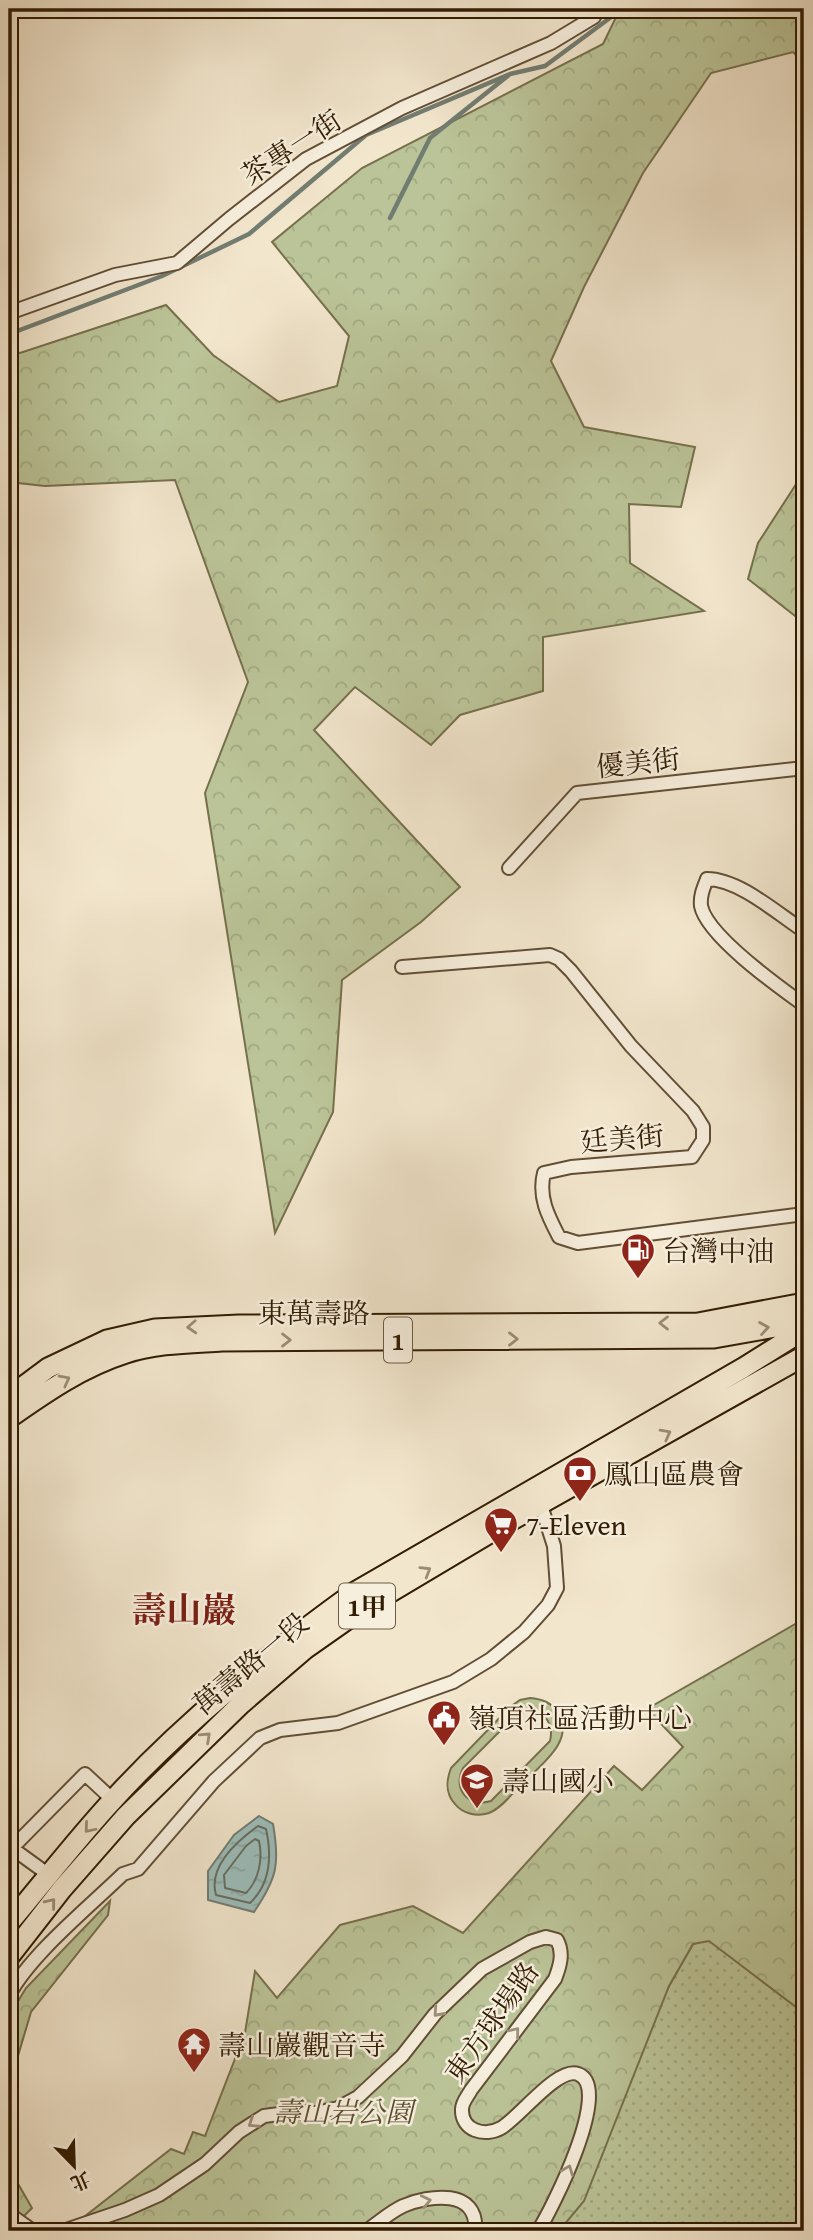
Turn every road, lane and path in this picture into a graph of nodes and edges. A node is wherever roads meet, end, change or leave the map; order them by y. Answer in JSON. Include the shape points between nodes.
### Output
{"nodes":[{"id":1,"x":598,"y":9,"type":"edge"},
{"id":2,"x":9,"y":313,"type":"edge"},
{"id":3,"x":804,"y":770,"type":"edge"},
{"id":4,"x":509,"y":868,"type":"dead end"},
{"id":5,"x":804,"y":931,"type":"edge"},
{"id":6,"x":402,"y":967,"type":"dead end"},
{"id":7,"x":804,"y":1005,"type":"edge"},
{"id":8,"x":804,"y":1214,"type":"edge"},
{"id":9,"x":804,"y":1303,"type":"edge"},
{"id":10,"x":804,"y":1322,"type":"edge"},
{"id":11,"x":804,"y":1330,"type":"edge"},
{"id":12,"x":725,"y":1336,"type":"junction"},
{"id":13,"x":804,"y":1356,"type":"edge"},
{"id":14,"x":743,"y":1368,"type":"junction"},
{"id":15,"x":9,"y":1397,"type":"edge"},
{"id":16,"x":9,"y":1418,"type":"edge"},
{"id":17,"x":537,"y":1495,"type":"junction"},
{"id":18,"x":113,"y":1800,"type":"junction"},
{"id":19,"x":10,"y":1848,"type":"edge"},
{"id":20,"x":49,"y":1875,"type":"junction"},
{"id":21,"x":9,"y":1923,"type":"edge"},
{"id":22,"x":9,"y":1956,"type":"edge"},
{"id":23,"x":9,"y":1995,"type":"edge"},
{"id":24,"x":9,"y":2214,"type":"edge"},
{"id":25,"x":33,"y":2231,"type":"edge"},
{"id":26,"x":63,"y":2231,"type":"edge"},
{"id":27,"x":366,"y":2231,"type":"edge"},
{"id":28,"x":475,"y":2231,"type":"edge"},
{"id":29,"x":538,"y":2231,"type":"edge"}],
"edges":[{"from":1,"to":2,"type":"street","name":"茶專一街","via":[[594,17],[551,43],[402,108],[306,159],[177,262],[115,275]]},
{"from":3,"to":4,"type":"street","name":"優美街","via":[[577,793]]},
{"from":5,"to":7,"type":"street","via":[[732,884],[707,880],[701,893],[711,926],[737,953]]},
{"from":6,"to":8,"type":"street","name":"廷美街","via":[[550,955],[559,959],[702,1127],[704,1140],[692,1157],[544,1173],[541,1187],[546,1212],[559,1237],[578,1243]]},
{"from":9,"to":15,"type":"main road","name":"東萬壽路","number":"1","one_way":true,"via":[[698,1323],[155,1329],[107,1340],[48,1368]]},
{"from":12,"to":10,"type":"main road","name":"東萬壽路","number":"1","one_way":true},
{"from":11,"to":14,"type":"main road","name":"萬壽路一段","number":"1甲"},
{"from":12,"to":14,"type":"main road","via":[[734,1344]]},
{"from":16,"to":12,"type":"main road","name":"東萬壽路","number":"1","one_way":true,"via":[[53,1386],[93,1365],[163,1345]]},
{"from":17,"to":13,"type":"main road","name":"萬壽路一段","number":"1甲","one_way":true},
{"from":14,"to":17,"type":"main road","name":"萬壽路一段","number":"1甲"},
{"from":17,"to":18,"type":"main road","name":"萬壽路一段","number":"1甲","via":[[355,1592],[297,1633],[231,1688]]},
{"from":22,"to":17,"type":"main road","name":"萬壽路一段","number":"1甲","one_way":true,"via":[[126,1816],[296,1657]]},
{"from":17,"to":23,"type":"street","via":[[554,1546],[557,1588],[524,1632],[453,1682],[338,1723],[280,1730],[260,1738],[214,1782],[138,1869],[123,1874],[38,1956]]},
{"from":18,"to":19,"type":"street","via":[[85,1774]]},
{"from":18,"to":20,"type":"main road","name":"萬壽路一段","number":"1甲","one_way":true},
{"from":19,"to":20,"type":"street"},
{"from":20,"to":21,"type":"main road","name":"萬壽路一段","number":"1甲"},
{"from":24,"to":25,"type":"street"},
{"from":29,"to":26,"type":"street","name":"東方球場路","one_way":true,"via":[[554,2207],[586,2121],[589,2099],[585,2078],[573,2073],[557,2079],[514,2119],[488,2133],[471,2129],[462,2110],[471,2090],[555,1979],[560,1945],[546,1937],[482,1969],[358,2097],[316,2113],[264,2116],[159,2195]]},
{"from":27,"to":28,"type":"street","one_way":true,"via":[[402,2207],[431,2198],[463,2202],[474,2218]]}]}
